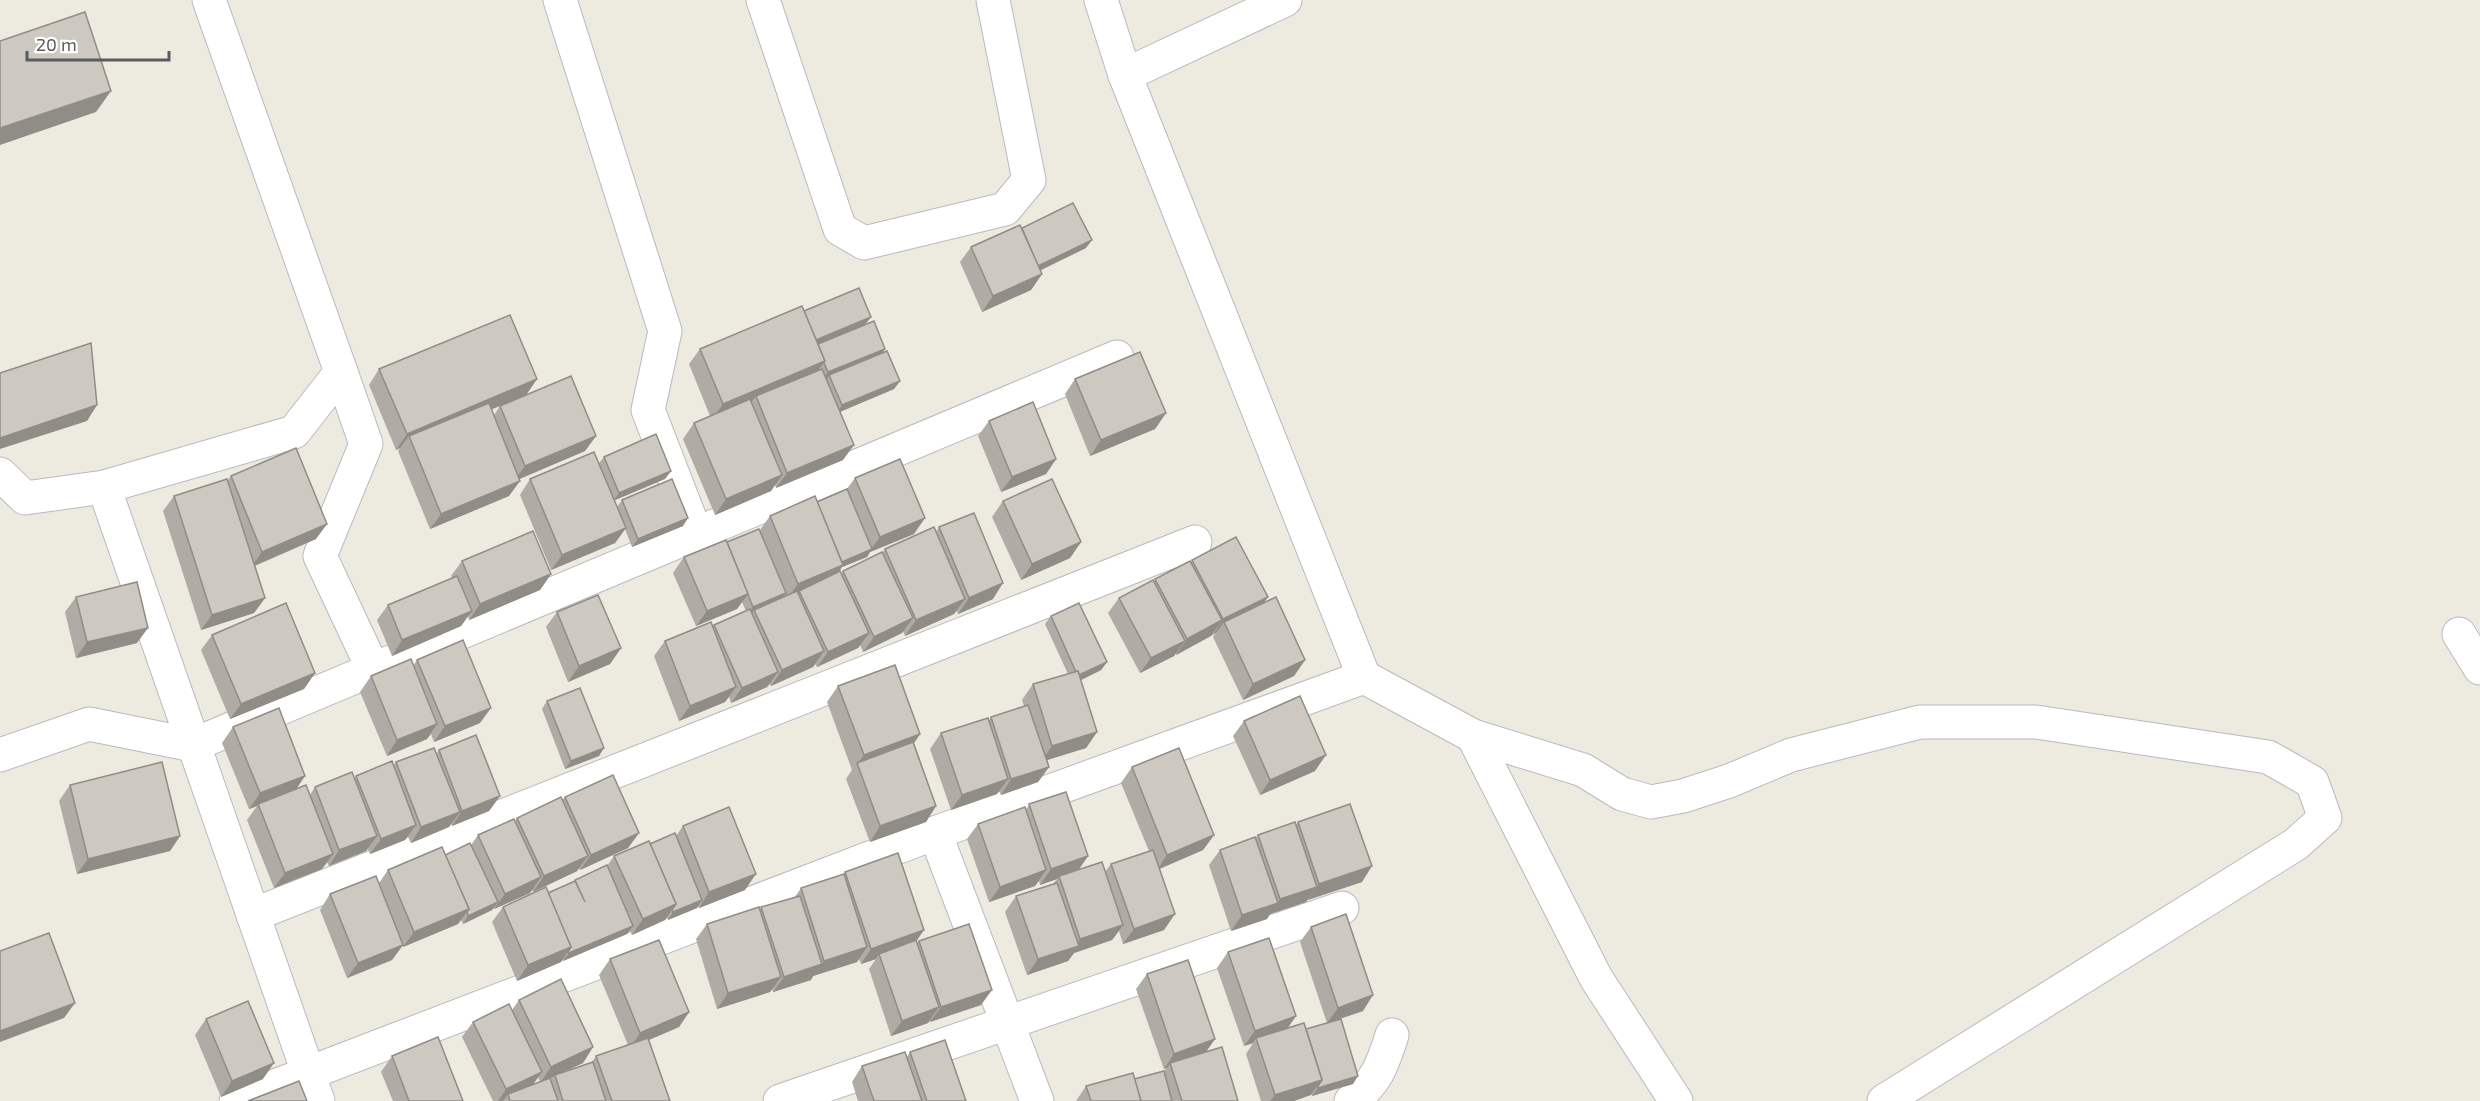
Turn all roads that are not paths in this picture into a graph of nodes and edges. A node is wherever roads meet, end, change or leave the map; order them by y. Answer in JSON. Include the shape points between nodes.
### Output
{"nodes":[{"id":1,"x":209,"y":0,"type":"edge"},
{"id":2,"x":560,"y":0,"type":"edge"},
{"id":3,"x":763,"y":0,"type":"edge"},
{"id":4,"x":993,"y":0,"type":"edge"},
{"id":5,"x":1101,"y":0,"type":"edge"},
{"id":6,"x":1285,"y":0,"type":"edge"},
{"id":7,"x":1125,"y":75,"type":"junction"},
{"id":8,"x":1117,"y":357,"type":"dead end"},
{"id":9,"x":342,"y":372,"type":"junction"},
{"id":10,"x":0,"y":474,"type":"edge"},
{"id":11,"x":104,"y":487,"type":"junction"},
{"id":12,"x":696,"y":534,"type":"junction"},
{"id":13,"x":1195,"y":542,"type":"dead end"},
{"id":14,"x":2459,"y":634,"type":"dead end"},
{"id":15,"x":2480,"y":668,"type":"edge"},
{"id":16,"x":373,"y":669,"type":"junction"},
{"id":17,"x":1364,"y":677,"type":"junction"},
{"id":18,"x":1473,"y":736,"type":"junction"},
{"id":19,"x":193,"y":745,"type":"junction"},
{"id":20,"x":0,"y":755,"type":"edge"},
{"id":21,"x":935,"y":833,"type":"junction"},
{"id":22,"x":1342,"y":908,"type":"dead end"},
{"id":23,"x":253,"y":915,"type":"junction"},
{"id":24,"x":1007,"y":1023,"type":"junction"},
{"id":25,"x":1392,"y":1035,"type":"dead end"},
{"id":26,"x":314,"y":1086,"type":"edge"},
{"id":27,"x":236,"y":1101,"type":"edge"},
{"id":28,"x":780,"y":1101,"type":"edge"},
{"id":29,"x":1037,"y":1101,"type":"edge"},
{"id":30,"x":1351,"y":1101,"type":"edge"},
{"id":31,"x":1676,"y":1101,"type":"edge"},
{"id":32,"x":1884,"y":1101,"type":"edge"}],
"edges":[{"from":1,"to":9,"type":"street"},
{"from":2,"to":12,"type":"street","via":[[665,331],[648,410]]},
{"from":3,"to":4,"type":"street","via":[[840,229],[864,243],[1005,209],[1029,180]]},
{"from":5,"to":7,"type":"street"},
{"from":6,"to":7,"type":"street"},
{"from":7,"to":17,"type":"street"},
{"from":8,"to":12,"type":"street"},
{"from":9,"to":11,"type":"street","via":[[294,432]]},
{"from":9,"to":16,"type":"street","via":[[366,444],[320,556]]},
{"from":10,"to":11,"type":"street","via":[[25,498]]},
{"from":11,"to":19,"type":"street"},
{"from":12,"to":16,"type":"street"},
{"from":13,"to":23,"type":"street"},
{"from":14,"to":15,"type":"street"},
{"from":16,"to":19,"type":"street"},
{"from":17,"to":18,"type":"street"},
{"from":17,"to":21,"type":"street"},
{"from":18,"to":31,"type":"street","via":[[1596,978]]},
{"from":18,"to":32,"type":"street","via":[[1583,770],[1622,794],[1651,802],[1729,781],[1791,755],[1920,722],[2059,725],[2268,757],[2312,782],[2325,818],[2296,844]]},
{"from":19,"to":20,"type":"street","via":[[89,724]]},
{"from":19,"to":23,"type":"street"},
{"from":21,"to":24,"type":"street"},
{"from":21,"to":26,"type":"street"},
{"from":22,"to":24,"type":"street"},
{"from":23,"to":26,"type":"street"},
{"from":24,"to":28,"type":"street"},
{"from":24,"to":29,"type":"street"},
{"from":25,"to":30,"type":"street","via":[[1381,1069],[1363,1093]]},
{"from":26,"to":27,"type":"street"}]}
